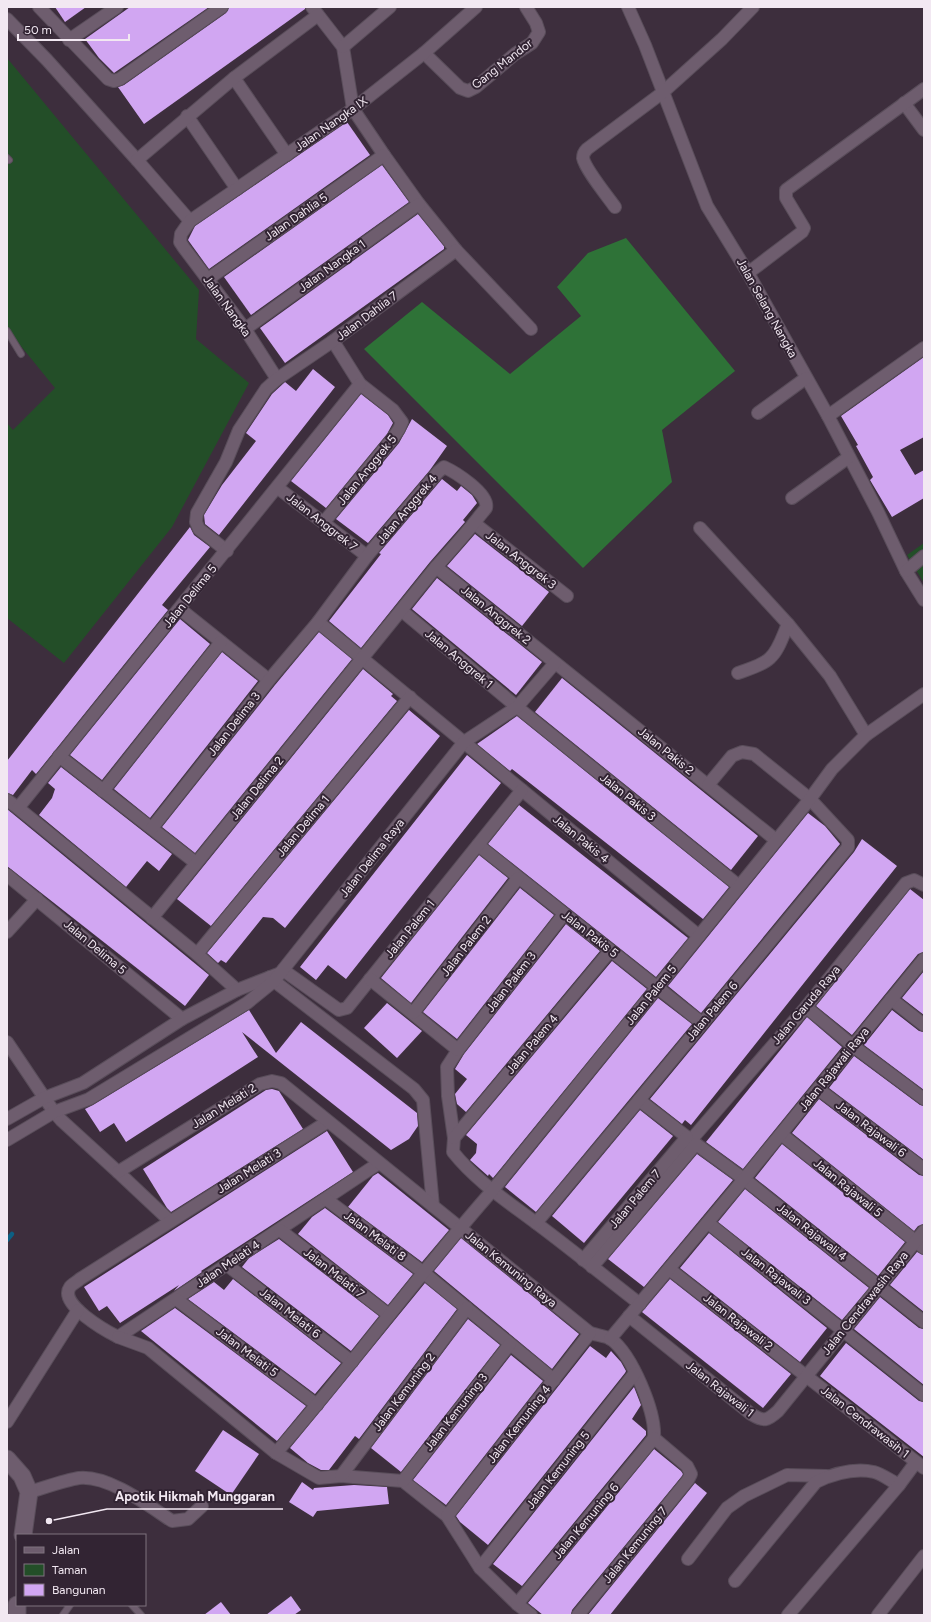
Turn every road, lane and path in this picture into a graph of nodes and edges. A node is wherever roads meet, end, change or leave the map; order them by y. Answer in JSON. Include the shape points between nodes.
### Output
{"nodes":[{"id":1,"x":39,"y":7,"type":"edge"},
{"id":2,"x":117,"y":7,"type":"edge"},
{"id":3,"x":222,"y":7,"type":"edge"},
{"id":4,"x":390,"y":7,"type":"edge"},
{"id":5,"x":476,"y":7,"type":"edge"},
{"id":6,"x":526,"y":7,"type":"edge"},
{"id":7,"x":628,"y":7,"type":"edge"},
{"id":8,"x":753,"y":7,"type":"edge"},
{"id":9,"x":315,"y":11,"type":"edge"},
{"id":10,"x":7,"y":19,"type":"edge"},
{"id":11,"x":70,"y":40,"type":"junction"},
{"id":12,"x":343,"y":47,"type":"junction"},
{"id":13,"x":424,"y":53,"type":"junction"},
{"id":14,"x":234,"y":78,"type":"junction"},
{"id":15,"x":924,"y":89,"type":"edge"},
{"id":16,"x":662,"y":93,"type":"junction"},
{"id":17,"x":904,"y":103,"type":"junction"},
{"id":18,"x":353,"y":109,"type":"junction"},
{"id":19,"x":187,"y":116,"type":"junction"},
{"id":20,"x":924,"y":130,"type":"edge"},
{"id":21,"x":287,"y":155,"type":"junction"},
{"id":22,"x":384,"y":155,"type":"junction"},
{"id":23,"x":137,"y":160,"type":"junction"},
{"id":24,"x":237,"y":188,"type":"junction"},
{"id":25,"x":419,"y":204,"type":"junction"},
{"id":26,"x":615,"y":207,"type":"dead end"},
{"id":27,"x":190,"y":221,"type":"junction"},
{"id":28,"x":181,"y":234,"type":"joint"},
{"id":29,"x":456,"y":250,"type":"junction"},
{"id":30,"x":748,"y":273,"type":"junction"},
{"id":31,"x":208,"y":279,"type":"junction"},
{"id":32,"x":245,"y":329,"type":"junction"},
{"id":33,"x":531,"y":329,"type":"dead end"},
{"id":34,"x":7,"y":331,"type":"edge"},
{"id":35,"x":333,"y":341,"type":"junction"},
{"id":36,"x":924,"y":348,"type":"edge"},
{"id":37,"x":21,"y":354,"type":"dead end"},
{"id":38,"x":806,"y":378,"type":"junction"},
{"id":39,"x":277,"y":379,"type":"junction"},
{"id":40,"x":360,"y":384,"type":"junction"},
{"id":41,"x":758,"y":413,"type":"dead end"},
{"id":42,"x":828,"y":416,"type":"junction"},
{"id":43,"x":849,"y":457,"type":"junction"},
{"id":44,"x":278,"y":488,"type":"junction"},
{"id":45,"x":792,"y":498,"type":"dead end"},
{"id":46,"x":324,"y":522,"type":"junction"},
{"id":47,"x":474,"y":523,"type":"junction"},
{"id":48,"x":700,"y":528,"type":"dead end"},
{"id":49,"x":227,"y":551,"type":"junction"},
{"id":50,"x":367,"y":556,"type":"junction"},
{"id":51,"x":924,"y":556,"type":"edge"},
{"id":52,"x":436,"y":567,"type":"junction"},
{"id":53,"x":906,"y":571,"type":"junction"},
{"id":54,"x":567,"y":596,"type":"dead end"},
{"id":55,"x":924,"y":600,"type":"edge"},
{"id":56,"x":180,"y":609,"type":"junction"},
{"id":57,"x":402,"y":611,"type":"junction"},
{"id":58,"x":318,"y":622,"type":"junction"},
{"id":59,"x":788,"y":624,"type":"junction"},
{"id":60,"x":221,"y":642,"type":"junction"},
{"id":61,"x":363,"y":659,"type":"junction"},
{"id":62,"x":555,"y":663,"type":"junction"},
{"id":63,"x":738,"y":673,"type":"dead end"},
{"id":64,"x":269,"y":680,"type":"junction"},
{"id":65,"x":924,"y":694,"type":"edge"},
{"id":66,"x":410,"y":697,"type":"junction"},
{"id":67,"x":517,"y":707,"type":"junction"},
{"id":68,"x":866,"y":735,"type":"junction"},
{"id":69,"x":464,"y":742,"type":"junction"},
{"id":70,"x":59,"y":756,"type":"junction"},
{"id":71,"x":708,"y":785,"type":"junction"},
{"id":72,"x":103,"y":790,"type":"junction"},
{"id":73,"x":522,"y":790,"type":"junction"},
{"id":74,"x":810,"y":799,"type":"junction"},
{"id":75,"x":7,"y":800,"type":"edge"},
{"id":76,"x":18,"y":808,"type":"junction"},
{"id":77,"x":152,"y":828,"type":"junction"},
{"id":78,"x":776,"y":840,"type":"junction"},
{"id":79,"x":478,"y":845,"type":"junction"},
{"id":80,"x":196,"y":863,"type":"junction"},
{"id":81,"x":7,"y":875,"type":"edge"},
{"id":82,"x":518,"y":878,"type":"junction"},
{"id":83,"x":924,"y":885,"type":"edge"},
{"id":84,"x":739,"y":886,"type":"junction"},
{"id":85,"x":37,"y":898,"type":"junction"},
{"id":86,"x":564,"y":914,"type":"junction"},
{"id":87,"x":152,"y":918,"type":"junction"},
{"id":88,"x":7,"y":932,"type":"edge"},
{"id":89,"x":699,"y":936,"type":"junction"},
{"id":90,"x":610,"y":951,"type":"junction"},
{"id":91,"x":197,"y":954,"type":"junction"},
{"id":92,"x":924,"y":959,"type":"edge"},
{"id":93,"x":277,"y":975,"type":"junction"},
{"id":94,"x":370,"y":979,"type":"junction"},
{"id":95,"x":657,"y":988,"type":"junction"},
{"id":96,"x":237,"y":990,"type":"junction"},
{"id":97,"x":891,"y":999,"type":"junction"},
{"id":98,"x":806,"y":1007,"type":"junction"},
{"id":99,"x":413,"y":1013,"type":"junction"},
{"id":100,"x":182,"y":1019,"type":"junction"},
{"id":101,"x":702,"y":1023,"type":"junction"},
{"id":102,"x":924,"y":1025,"type":"edge"},
{"id":103,"x":7,"y":1042,"type":"edge"},
{"id":104,"x":853,"y":1046,"type":"junction"},
{"id":105,"x":458,"y":1050,"type":"junction"},
{"id":106,"x":818,"y":1089,"type":"junction"},
{"id":107,"x":44,"y":1098,"type":"junction"},
{"id":108,"x":924,"y":1099,"type":"edge"},
{"id":109,"x":639,"y":1100,"type":"junction"},
{"id":110,"x":54,"y":1112,"type":"junction"},
{"id":111,"x":7,"y":1119,"type":"edge"},
{"id":112,"x":328,"y":1122,"type":"junction"},
{"id":113,"x":781,"y":1134,"type":"junction"},
{"id":114,"x":454,"y":1138,"type":"junction"},
{"id":115,"x":7,"y":1140,"type":"edge"},
{"id":116,"x":691,"y":1140,"type":"junction"},
{"id":117,"x":379,"y":1163,"type":"junction"},
{"id":118,"x":924,"y":1169,"type":"edge"},
{"id":119,"x":118,"y":1172,"type":"junction"},
{"id":120,"x":744,"y":1179,"type":"junction"},
{"id":121,"x":492,"y":1191,"type":"junction"},
{"id":122,"x":326,"y":1199,"type":"junction"},
{"id":123,"x":433,"y":1206,"type":"junction"},
{"id":124,"x":170,"y":1221,"type":"junction"},
{"id":125,"x":536,"y":1222,"type":"junction"},
{"id":126,"x":708,"y":1222,"type":"junction"},
{"id":127,"x":460,"y":1228,"type":"junction"},
{"id":128,"x":280,"y":1230,"type":"junction"},
{"id":129,"x":924,"y":1231,"type":"edge"},
{"id":130,"x":920,"y":1245,"type":"edge"},
{"id":131,"x":588,"y":1264,"type":"junction"},
{"id":132,"x":227,"y":1265,"type":"junction"},
{"id":133,"x":669,"y":1269,"type":"junction"},
{"id":134,"x":424,"y":1273,"type":"junction"},
{"id":135,"x":880,"y":1285,"type":"junction"},
{"id":136,"x":176,"y":1299,"type":"junction"},
{"id":137,"x":640,"y":1304,"type":"junction"},
{"id":138,"x":467,"y":1308,"type":"junction"},
{"id":139,"x":78,"y":1310,"type":"junction"},
{"id":140,"x":389,"y":1315,"type":"junction"},
{"id":141,"x":629,"y":1316,"type":"junction"},
{"id":142,"x":924,"y":1322,"type":"edge"},
{"id":143,"x":843,"y":1330,"type":"junction"},
{"id":144,"x":590,"y":1333,"type":"junction"},
{"id":145,"x":118,"y":1337,"type":"junction"},
{"id":146,"x":610,"y":1339,"type":"junction"},
{"id":147,"x":510,"y":1344,"type":"junction"},
{"id":148,"x":352,"y":1362,"type":"junction"},
{"id":149,"x":635,"y":1372,"type":"junction"},
{"id":150,"x":806,"y":1375,"type":"junction"},
{"id":151,"x":554,"y":1380,"type":"junction"},
{"id":152,"x":924,"y":1395,"type":"edge"},
{"id":153,"x":318,"y":1405,"type":"junction"},
{"id":154,"x":7,"y":1422,"type":"edge"},
{"id":155,"x":654,"y":1438,"type":"junction"},
{"id":156,"x":276,"y":1453,"type":"junction"},
{"id":157,"x":7,"y":1459,"type":"edge"},
{"id":158,"x":920,"y":1465,"type":"edge"},
{"id":159,"x":341,"y":1476,"type":"junction"},
{"id":160,"x":828,"y":1476,"type":"junction"},
{"id":161,"x":403,"y":1481,"type":"junction"},
{"id":162,"x":899,"y":1485,"type":"junction"},
{"id":163,"x":29,"y":1492,"type":"junction"},
{"id":164,"x":202,"y":1506,"type":"dead end"},
{"id":165,"x":446,"y":1516,"type":"junction"},
{"id":166,"x":23,"y":1534,"type":"edge"},
{"id":167,"x":924,"y":1556,"type":"edge"},
{"id":168,"x":688,"y":1559,"type":"dead end"},
{"id":169,"x":480,"y":1568,"type":"junction"},
{"id":170,"x":735,"y":1580,"type":"dead end"},
{"id":171,"x":517,"y":1604,"type":"junction"},
{"id":172,"x":69,"y":1606,"type":"edge"},
{"id":173,"x":133,"y":1606,"type":"edge"},
{"id":174,"x":63,"y":1615,"type":"edge"},
{"id":175,"x":141,"y":1615,"type":"edge"},
{"id":176,"x":531,"y":1615,"type":"edge"},
{"id":177,"x":578,"y":1615,"type":"edge"},
{"id":178,"x":788,"y":1615,"type":"edge"},
{"id":179,"x":878,"y":1615,"type":"edge"}],
"edges":[{"from":1,"to":11,"type":"street"},
{"from":2,"to":11,"type":"street"},
{"from":3,"to":11,"type":"street","via":[[114,81],[108,79]]},
{"from":4,"to":12,"type":"street"},
{"from":5,"to":13,"type":"street","name":"Jalan Nangka IX"},
{"from":6,"to":13,"type":"street","name":"Gang Mandor","via":[[539,32],[532,43],[468,91],[460,88]]},
{"from":7,"to":16,"type":"street","name":"Jalan Selang Nangka"},
{"from":8,"to":16,"type":"street"},
{"from":9,"to":12,"type":"street"},
{"from":9,"to":14,"type":"street"},
{"from":10,"to":23,"type":"street"},
{"from":12,"to":18,"type":"street"},
{"from":13,"to":18,"type":"street","name":"Jalan Nangka IX"},
{"from":14,"to":19,"type":"street"},
{"from":14,"to":21,"type":"street"},
{"from":15,"to":17,"type":"street"},
{"from":16,"to":26,"type":"street","via":[[584,153],[583,158],[592,176]]},
{"from":16,"to":30,"type":"street","name":"Jalan Selang Nangka","via":[[707,206]]},
{"from":17,"to":20,"type":"street"},
{"from":17,"to":30,"type":"street","via":[[786,190],[786,198],[804,228]]},
{"from":18,"to":21,"type":"street","name":"Jalan Nangka IX"},
{"from":18,"to":22,"type":"street"},
{"from":19,"to":23,"type":"street"},
{"from":19,"to":24,"type":"street"},
{"from":21,"to":24,"type":"street","name":"Jalan Nangka IX"},
{"from":22,"to":25,"type":"street"},
{"from":22,"to":31,"type":"street","name":"Jalan Dahlia 5"},
{"from":23,"to":27,"type":"street"},
{"from":24,"to":27,"type":"street","name":"Jalan Nangka IX"},
{"from":25,"to":29,"type":"street"},
{"from":25,"to":32,"type":"street","name":"Jalan Nangka 1"},
{"from":27,"to":28,"type":"street","name":"Jalan Nangka IX"},
{"from":28,"to":31,"type":"street","name":"Jalan Nangka","via":[[180,242]]},
{"from":29,"to":33,"type":"street"},
{"from":29,"to":35,"type":"street","name":"Jalan Dahlia 7"},
{"from":30,"to":38,"type":"street","name":"Jalan Selang Nangka"},
{"from":31,"to":32,"type":"street","name":"Jalan Nangka"},
{"from":32,"to":39,"type":"street","name":"Jalan Nangka"},
{"from":34,"to":37,"type":"lane"},
{"from":35,"to":39,"type":"street","name":"Jalan Dahlia 7"},
{"from":35,"to":40,"type":"street"},
{"from":36,"to":42,"type":"street"},
{"from":38,"to":41,"type":"street"},
{"from":38,"to":42,"type":"street","name":"Jalan Selang Nangka"},
{"from":39,"to":49,"type":"street","name":"Jalan Dahlia 7","via":[[266,388],[247,416],[226,462],[197,513],[196,522],[199,529]]},
{"from":40,"to":44,"type":"street","name":"Jalan Delima 5"},
{"from":40,"to":46,"type":"street","name":"Jalan Anggrek 5","via":[[393,410],[402,422],[393,438]]},
{"from":42,"to":43,"type":"street","name":"Jalan Selang Nangka"},
{"from":43,"to":45,"type":"street"},
{"from":43,"to":53,"type":"street","name":"Jalan Selang Nangka"},
{"from":44,"to":46,"type":"street","name":"Jalan Anggrek 7"},
{"from":44,"to":49,"type":"street","name":"Jalan Delima 5"},
{"from":46,"to":50,"type":"street","name":"Jalan Anggrek 7"},
{"from":47,"to":50,"type":"street","name":"Jalan Anggrek 4","via":[[486,508],[486,500],[458,474],[444,467]]},
{"from":47,"to":52,"type":"street","name":"Jalan Anggrek 4"},
{"from":47,"to":54,"type":"street","name":"Jalan Anggrek 3"},
{"from":48,"to":59,"type":"street"},
{"from":49,"to":56,"type":"street","name":"Jalan Delima 5"},
{"from":50,"to":58,"type":"street","name":"Jalan Anggrek 4"},
{"from":51,"to":53,"type":"street"},
{"from":52,"to":57,"type":"street","name":"Jalan Anggrek 4"},
{"from":52,"to":62,"type":"street","name":"Jalan Anggrek 2"},
{"from":53,"to":55,"type":"street","name":"Jalan Selang Nangka"},
{"from":56,"to":60,"type":"street"},
{"from":56,"to":70,"type":"street","name":"Jalan Delima 5"},
{"from":57,"to":61,"type":"street","name":"Jalan Anggrek 4"},
{"from":57,"to":67,"type":"street","name":"Jalan Anggrek 1"},
{"from":58,"to":61,"type":"street","name":"Jalan Pakis 4"},
{"from":58,"to":64,"type":"street","name":"Jalan Delima 3"},
{"from":59,"to":63,"type":"street","via":[[771,658]]},
{"from":59,"to":68,"type":"street","via":[[830,676]]},
{"from":60,"to":64,"type":"street"},
{"from":60,"to":72,"type":"street"},
{"from":61,"to":66,"type":"street","name":"Jalan Pakis 4"},
{"from":61,"to":80,"type":"street","name":"Jalan Delima 2"},
{"from":62,"to":67,"type":"street","name":"Jalan Delima Raya"},
{"from":62,"to":71,"type":"street","name":"Jalan Pakis 2"},
{"from":64,"to":77,"type":"street","name":"Jalan Delima 3"},
{"from":65,"to":68,"type":"street","name":"Jalan Palem 5"},
{"from":66,"to":69,"type":"street","name":"Jalan Pakis 4"},
{"from":66,"to":91,"type":"street","name":"Jalan Delima 1"},
{"from":67,"to":69,"type":"street","name":"Jalan Delima Raya"},
{"from":67,"to":84,"type":"street","name":"Jalan Pakis 3"},
{"from":68,"to":74,"type":"street","name":"Jalan Palem 5","via":[[832,768]]},
{"from":69,"to":73,"type":"street","name":"Jalan Pakis 4"},
{"from":69,"to":93,"type":"street","name":"Jalan Delima Raya"},
{"from":70,"to":72,"type":"street"},
{"from":70,"to":76,"type":"street","name":"Jalan Delima 5"},
{"from":71,"to":74,"type":"street","name":"Jalan Palem 6","via":[[732,756],[742,752],[754,754]]},
{"from":71,"to":78,"type":"street","name":"Jalan Pakis 2"},
{"from":72,"to":77,"type":"street"},
{"from":73,"to":79,"type":"street","name":"Jalan Palem 1"},
{"from":73,"to":89,"type":"street","name":"Jalan Pakis 4"},
{"from":74,"to":78,"type":"street","name":"Jalan Palem 5"},
{"from":74,"to":101,"type":"street","name":"Jalan Palem 6","via":[[848,840],[848,847]]},
{"from":75,"to":76,"type":"street"},
{"from":76,"to":87,"type":"street"},
{"from":77,"to":80,"type":"street"},
{"from":78,"to":84,"type":"street","name":"Jalan Palem 5"},
{"from":79,"to":82,"type":"street","name":"Jalan Pakis 5"},
{"from":79,"to":94,"type":"street","name":"Jalan Palem 1"},
{"from":80,"to":87,"type":"street","name":"Jalan Delima 2"},
{"from":81,"to":85,"type":"street","name":"Jalan Delima 5"},
{"from":82,"to":86,"type":"street","name":"Jalan Pakis 5"},
{"from":82,"to":99,"type":"street","name":"Jalan Palem 2"},
{"from":83,"to":98,"type":"street","name":"Jalan Garuda Raya","via":[[914,880],[906,883]]},
{"from":84,"to":89,"type":"street","name":"Jalan Palem 5"},
{"from":85,"to":88,"type":"street"},
{"from":85,"to":100,"type":"street","name":"Jalan Delima 5"},
{"from":86,"to":90,"type":"street","name":"Jalan Pakis 5"},
{"from":86,"to":105,"type":"street","name":"Jalan Palem 3"},
{"from":87,"to":91,"type":"street"},
{"from":89,"to":95,"type":"street","name":"Jalan Palem 5"},
{"from":90,"to":95,"type":"street","name":"Jalan Pakis 5"},
{"from":90,"to":114,"type":"street","name":"Jalan Palem 4"},
{"from":91,"to":96,"type":"street"},
{"from":92,"to":97,"type":"street","name":"Jalan Rajawali Raya"},
{"from":93,"to":94,"type":"street","name":"Jalan Palem 1","via":[[339,1010],[347,1008]]},
{"from":93,"to":96,"type":"street"},
{"from":93,"to":110,"type":"street","name":"Jalan Delima Raya","via":[[247,1003],[89,1099]]},
{"from":93,"to":123,"type":"street","via":[[414,1089],[423,1100]]},
{"from":94,"to":99,"type":"street"},
{"from":95,"to":101,"type":"street","name":"Jalan Pakis 5"},
{"from":95,"to":121,"type":"street","name":"Jalan Palem 5"},
{"from":96,"to":100,"type":"street"},
{"from":97,"to":102,"type":"street"},
{"from":97,"to":104,"type":"street","name":"Jalan Rajawali Raya"},
{"from":98,"to":104,"type":"street"},
{"from":98,"to":116,"type":"street","name":"Jalan Garuda Raya"},
{"from":99,"to":105,"type":"street"},
{"from":100,"to":107,"type":"street","via":[[83,1083]]},
{"from":101,"to":109,"type":"street","name":"Jalan Palem 6"},
{"from":103,"to":107,"type":"street"},
{"from":104,"to":106,"type":"street","name":"Jalan Rajawali Raya"},
{"from":104,"to":108,"type":"street"},
{"from":105,"to":114,"type":"street","name":"Jalan Palem 3","via":[[447,1067]]},
{"from":106,"to":113,"type":"street","name":"Jalan Rajawali Raya"},
{"from":106,"to":118,"type":"street","name":"Jalan Rajawali 6"},
{"from":107,"to":110,"type":"street"},
{"from":107,"to":111,"type":"street"},
{"from":109,"to":116,"type":"street","name":"Jalan Rajawali 4"},
{"from":109,"to":125,"type":"street","name":"Jalan Palem 6"},
{"from":110,"to":115,"type":"street","name":"Jalan Delima Raya"},
{"from":110,"to":119,"type":"street"},
{"from":112,"to":117,"type":"street","name":"Jalan Melati 2"},
{"from":112,"to":119,"type":"street","name":"Jalan Melati 2","via":[[281,1083],[272,1081],[260,1084]]},
{"from":112,"to":124,"type":"street","name":"Jalan Melati 3"},
{"from":113,"to":120,"type":"street","name":"Jalan Rajawali Raya"},
{"from":113,"to":130,"type":"street","name":"Jalan Rajawali 5"},
{"from":114,"to":121,"type":"street","name":"Jalan Palem 3","via":[[453,1152]]},
{"from":116,"to":120,"type":"street","name":"Jalan Rajawali 4"},
{"from":116,"to":131,"type":"street","name":"Jalan Palem 7"},
{"from":117,"to":122,"type":"street","name":"Jalan Melati 4"},
{"from":117,"to":123,"type":"street","name":"Jalan Melati 2"},
{"from":119,"to":124,"type":"street"},
{"from":120,"to":126,"type":"street","name":"Jalan Rajawali Raya"},
{"from":120,"to":135,"type":"street","name":"Jalan Rajawali 4"},
{"from":121,"to":125,"type":"street","name":"Jalan Palem 3"},
{"from":121,"to":127,"type":"street","name":"Jalan Palem 5"},
{"from":122,"to":128,"type":"street","name":"Jalan Melati 4"},
{"from":122,"to":134,"type":"street","name":"Jalan Melati 8"},
{"from":123,"to":127,"type":"street","name":"Jalan Melati 2"},
{"from":124,"to":139,"type":"street","name":"Jalan Melati 3","via":[[70,1287],[69,1299]]},
{"from":125,"to":131,"type":"street","name":"Jalan Palem 3"},
{"from":126,"to":133,"type":"street","name":"Jalan Rajawali Raya"},
{"from":126,"to":143,"type":"street","name":"Jalan Rajawali 3"},
{"from":127,"to":134,"type":"street","name":"Jalan Kemuning Raya"},
{"from":127,"to":144,"type":"street","name":"Jalan Kemuning Raya"},
{"from":128,"to":132,"type":"street","name":"Jalan Melati 4"},
{"from":128,"to":140,"type":"street","name":"Jalan Melati 7"},
{"from":129,"to":130,"type":"street","name":"Jalan Cendrawasih Raya"},
{"from":130,"to":135,"type":"street","name":"Jalan Cendrawasih Raya"},
{"from":131,"to":137,"type":"street","name":"Jalan Palem 3"},
{"from":132,"to":136,"type":"street","name":"Jalan Melati 4"},
{"from":132,"to":148,"type":"street","name":"Jalan Melati 6"},
{"from":133,"to":137,"type":"street","name":"Jalan Rajawali Raya"},
{"from":133,"to":150,"type":"street","name":"Jalan Rajawali 2"},
{"from":134,"to":138,"type":"street","name":"Jalan Melati 8"},
{"from":134,"to":140,"type":"street","name":"Jalan Kemuning Raya"},
{"from":135,"to":142,"type":"street","name":"Jalan Rajawali 4"},
{"from":135,"to":143,"type":"street","name":"Jalan Cendrawasih Raya"},
{"from":136,"to":145,"type":"street","name":"Jalan Melati 4"},
{"from":136,"to":153,"type":"street","name":"Jalan Melati 5"},
{"from":137,"to":141,"type":"street","name":"Jalan Rajawali Raya"},
{"from":138,"to":147,"type":"street","name":"Jalan Melati 8"},
{"from":138,"to":159,"type":"street","name":"Jalan Kemuning 2"},
{"from":139,"to":145,"type":"street","via":[[100,1328]]},
{"from":139,"to":154,"type":"street"},
{"from":140,"to":148,"type":"street","name":"Jalan Kemuning Raya"},
{"from":141,"to":146,"type":"street","name":"Jalan Rajawali Raya"},
{"from":141,"to":150,"type":"street","name":"Jalan Rajawali 1","via":[[760,1419],[766,1419],[778,1411]]},
{"from":143,"to":150,"type":"street","name":"Jalan Cendrawasih Raya"},
{"from":143,"to":152,"type":"street","name":"Jalan Rajawali 3"},
{"from":144,"to":146,"type":"street","name":"Jalan Kemuning Raya"},
{"from":144,"to":151,"type":"street","name":"Jalan Kemuning 4"},
{"from":145,"to":156,"type":"street","via":[[148,1348]]},
{"from":146,"to":149,"type":"street","via":[[629,1360]]},
{"from":147,"to":151,"type":"street","name":"Jalan Melati 8"},
{"from":147,"to":161,"type":"street","name":"Jalan Kemuning 3"},
{"from":148,"to":153,"type":"street","name":"Jalan Kemuning Raya"},
{"from":149,"to":155,"type":"street","via":[[649,1405],[655,1427]]},
{"from":149,"to":169,"type":"street","name":"Jalan Kemuning 5"},
{"from":150,"to":158,"type":"street","name":"Jalan Cendrawasih 1"},
{"from":151,"to":165,"type":"street","name":"Jalan Kemuning 4"},
{"from":153,"to":156,"type":"street","name":"Jalan Kemuning Raya"},
{"from":155,"to":171,"type":"street","name":"Jalan Kemuning 6"},
{"from":155,"to":177,"type":"street","name":"Jalan Kemuning 7","via":[[688,1466],[691,1474]]},
{"from":156,"to":159,"type":"street","via":[[319,1478]]},
{"from":157,"to":163,"type":"main road","via":[[22,1476]]},
{"from":158,"to":162,"type":"street"},
{"from":159,"to":161,"type":"street"},
{"from":160,"to":162,"type":"street","via":[[853,1471],[874,1472]]},
{"from":160,"to":168,"type":"street","via":[[787,1475],[744,1496],[727,1508]]},
{"from":160,"to":170,"type":"street","via":[[816,1482]]},
{"from":161,"to":165,"type":"street"},
{"from":162,"to":178,"type":"street"},
{"from":163,"to":164,"type":"street","via":[[80,1478],[101,1481],[136,1497],[172,1521],[188,1519]]},
{"from":163,"to":166,"type":"main road"},
{"from":165,"to":169,"type":"street"},
{"from":167,"to":179,"type":"street"},
{"from":169,"to":171,"type":"street"},
{"from":171,"to":176,"type":"street"},
{"from":172,"to":174,"type":"lane"},
{"from":173,"to":175,"type":"lane"}]}
